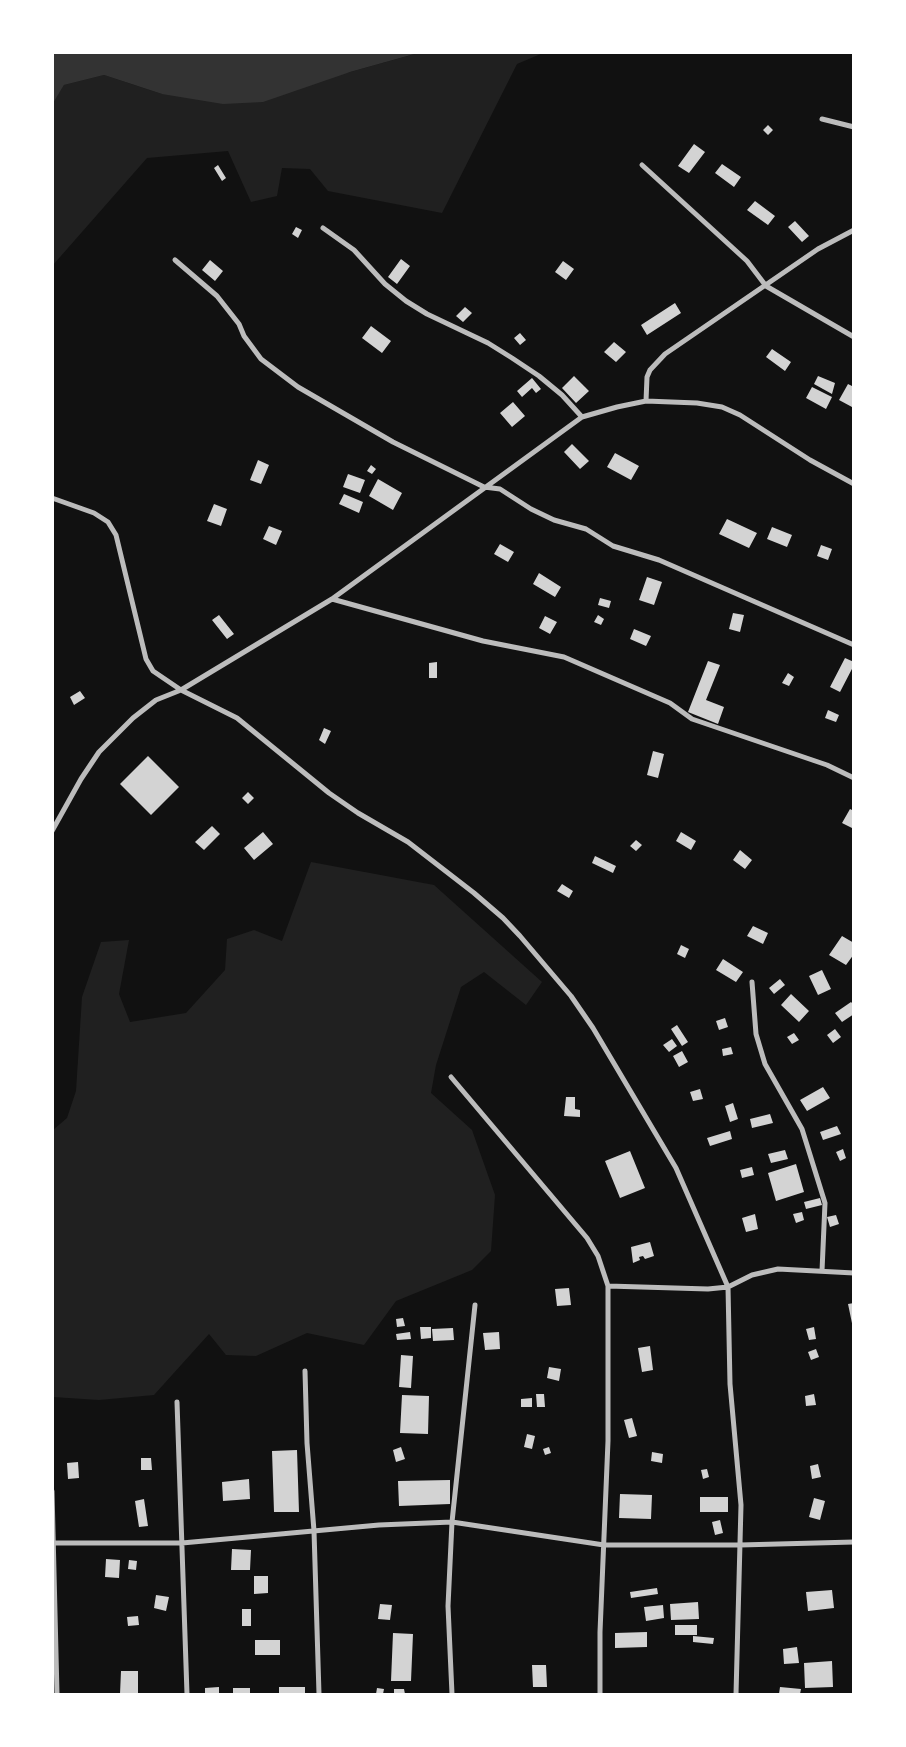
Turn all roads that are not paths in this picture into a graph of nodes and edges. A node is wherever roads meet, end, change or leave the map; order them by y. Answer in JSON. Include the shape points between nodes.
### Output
{"nodes":[{"id":1,"x":822,"y":120,"type":"dead end"},
{"id":2,"x":854,"y":126,"type":"edge"},
{"id":3,"x":642,"y":165,"type":"dead end"},
{"id":4,"x":322,"y":228,"type":"dead end"},
{"id":5,"x":854,"y":230,"type":"edge"},
{"id":6,"x":175,"y":260,"type":"dead end"},
{"id":7,"x":766,"y":286,"type":"junction"},
{"id":8,"x":854,"y":337,"type":"edge"},
{"id":9,"x":646,"y":401,"type":"junction"},
{"id":10,"x":582,"y":417,"type":"junction"},
{"id":11,"x":854,"y":484,"type":"edge"},
{"id":12,"x":484,"y":487,"type":"junction"},
{"id":13,"x":52,"y":498,"type":"edge"},
{"id":14,"x":332,"y":599,"type":"junction"},
{"id":15,"x":854,"y":645,"type":"edge"},
{"id":16,"x":181,"y":690,"type":"junction"},
{"id":17,"x":854,"y":778,"type":"edge"},
{"id":18,"x":52,"y":831,"type":"edge"},
{"id":19,"x":752,"y":982,"type":"dead end"},
{"id":20,"x":451,"y":1077,"type":"dead end"},
{"id":21,"x":822,"y":1271,"type":"junction"},
{"id":22,"x":854,"y":1273,"type":"edge"},
{"id":23,"x":608,"y":1286,"type":"junction"},
{"id":24,"x":728,"y":1287,"type":"junction"},
{"id":25,"x":475,"y":1305,"type":"dead end"},
{"id":26,"x":305,"y":1371,"type":"dead end"},
{"id":27,"x":177,"y":1402,"type":"dead end"},
{"id":28,"x":52,"y":1490,"type":"edge"},
{"id":29,"x":452,"y":1522,"type":"junction"},
{"id":30,"x":314,"y":1531,"type":"junction"},
{"id":31,"x":854,"y":1542,"type":"edge"},
{"id":32,"x":53,"y":1543,"type":"edge"},
{"id":33,"x":182,"y":1543,"type":"junction"},
{"id":34,"x":604,"y":1545,"type":"junction"},
{"id":35,"x":740,"y":1545,"type":"junction"},
{"id":36,"x":56,"y":1694,"type":"edge"},
{"id":37,"x":187,"y":1694,"type":"edge"},
{"id":38,"x":319,"y":1694,"type":"edge"},
{"id":39,"x":452,"y":1694,"type":"edge"},
{"id":40,"x":600,"y":1694,"type":"edge"},
{"id":41,"x":736,"y":1694,"type":"edge"}],
"edges":[{"from":1,"to":2,"type":"street"},
{"from":3,"to":7,"type":"street","via":[[747,261]]},
{"from":4,"to":10,"type":"street","via":[[354,250],[385,284],[406,301],[512,358],[562,395]]},
{"from":5,"to":7,"type":"street","via":[[818,249]]},
{"from":6,"to":12,"type":"street","via":[[217,296],[240,324],[244,336],[261,359],[298,387],[393,442]]},
{"from":7,"to":8,"type":"street"},
{"from":7,"to":9,"type":"street","via":[[656,362],[647,377]]},
{"from":9,"to":10,"type":"street"},
{"from":9,"to":11,"type":"street","via":[[722,407]]},
{"from":10,"to":12,"type":"street"},
{"from":12,"to":14,"type":"street"},
{"from":12,"to":15,"type":"street","via":[[500,489],[554,520],[586,528],[614,546],[659,560]]},
{"from":13,"to":16,"type":"street","via":[[108,522],[116,535],[146,659],[153,671]]},
{"from":14,"to":16,"type":"street"},
{"from":14,"to":17,"type":"street","via":[[483,641],[564,657],[665,700],[692,719],[827,765]]},
{"from":16,"to":18,"type":"street","via":[[156,700],[140,712],[100,752]]},
{"from":16,"to":24,"type":"street","via":[[250,726],[265,742],[329,793],[408,842],[503,918],[520,936],[593,1028],[667,1152]]},
{"from":19,"to":21,"type":"street","via":[[756,1034],[764,1064],[802,1129],[825,1204]]},
{"from":20,"to":23,"type":"street","via":[[587,1238],[598,1256]]},
{"from":21,"to":22,"type":"street"},
{"from":21,"to":24,"type":"street","via":[[778,1269],[752,1274]]},
{"from":23,"to":24,"type":"street"},
{"from":23,"to":34,"type":"street"},
{"from":24,"to":35,"type":"street","via":[[730,1384]]},
{"from":25,"to":29,"type":"street"},
{"from":26,"to":30,"type":"street"},
{"from":27,"to":33,"type":"street"},
{"from":28,"to":32,"type":"street"},
{"from":29,"to":30,"type":"street","via":[[379,1524]]},
{"from":29,"to":34,"type":"street"},
{"from":29,"to":39,"type":"street","via":[[448,1606]]},
{"from":30,"to":33,"type":"street"},
{"from":30,"to":38,"type":"street"},
{"from":31,"to":35,"type":"street"},
{"from":32,"to":33,"type":"street"},
{"from":32,"to":36,"type":"street"},
{"from":33,"to":37,"type":"street"},
{"from":34,"to":35,"type":"street"},
{"from":34,"to":40,"type":"street"},
{"from":35,"to":41,"type":"street"}]}
